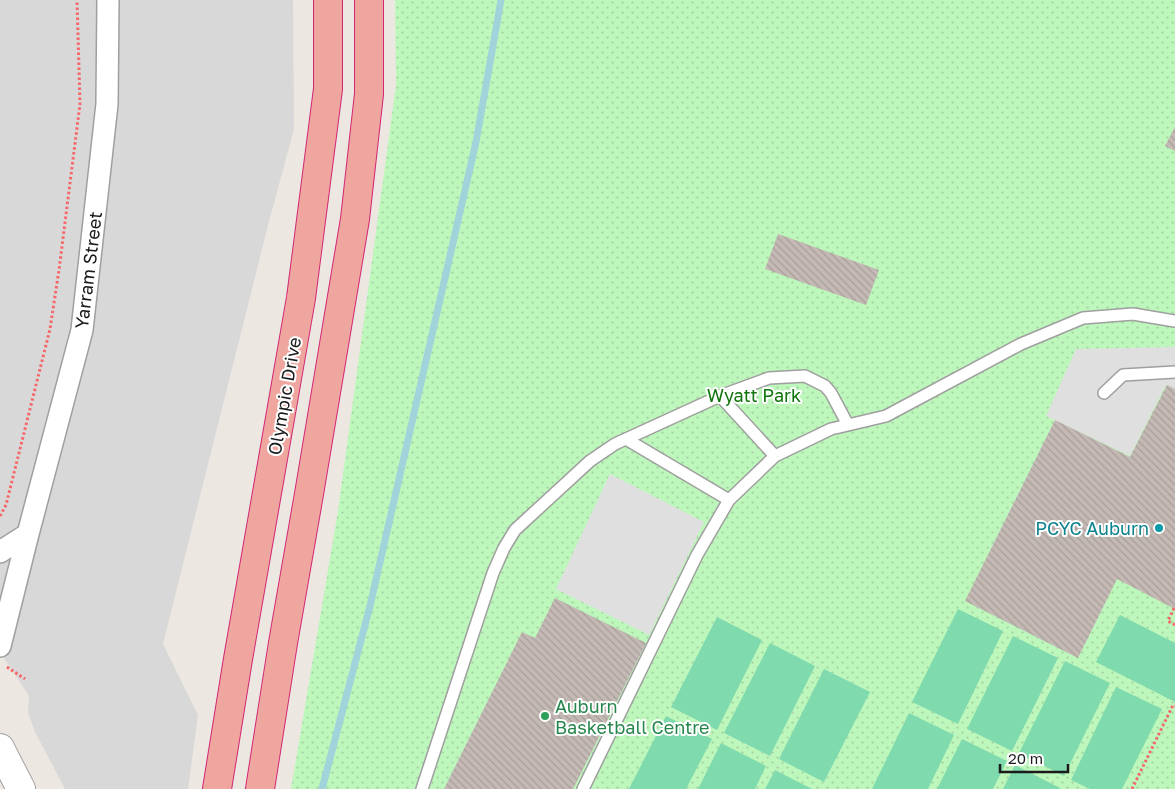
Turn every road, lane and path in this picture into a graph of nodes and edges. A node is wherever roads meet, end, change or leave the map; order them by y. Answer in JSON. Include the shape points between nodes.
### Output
{"nodes":[{"id":1,"x":77,"y":0,"type":"edge"},
{"id":2,"x":108,"y":0,"type":"edge"},
{"id":3,"x":328,"y":0,"type":"edge"},
{"id":4,"x":369,"y":0,"type":"edge"},
{"id":5,"x":1175,"y":321,"type":"edge"},
{"id":6,"x":1175,"y":372,"type":"edge"},
{"id":7,"x":1104,"y":393,"type":"dead end"},
{"id":8,"x":720,"y":396,"type":"junction"},
{"id":9,"x":848,"y":425,"type":"junction"},
{"id":10,"x":626,"y":439,"type":"junction"},
{"id":11,"x":775,"y":456,"type":"junction"},
{"id":12,"x":729,"y":500,"type":"junction"},
{"id":13,"x":0,"y":516,"type":"edge"},
{"id":14,"x":28,"y":534,"type":"junction"},
{"id":15,"x":0,"y":552,"type":"edge"},
{"id":16,"x":1174,"y":608,"type":"edge"},
{"id":17,"x":1175,"y":625,"type":"edge"},
{"id":18,"x":0,"y":646,"type":"edge"},
{"id":19,"x":6,"y":666,"type":"dead end"},
{"id":20,"x":25,"y":680,"type":"dead end"},
{"id":21,"x":1175,"y":706,"type":"edge"},
{"id":22,"x":0,"y":748,"type":"edge"},
{"id":23,"x":21,"y":789,"type":"edge"},
{"id":24,"x":217,"y":789,"type":"edge"},
{"id":25,"x":260,"y":789,"type":"edge"},
{"id":26,"x":422,"y":789,"type":"edge"},
{"id":27,"x":583,"y":789,"type":"edge"},
{"id":28,"x":1132,"y":789,"type":"edge"}],
"edges":[{"from":1,"to":13,"type":"path","name":"Yarram Street","via":[[80,104],[50,328],[6,504]]},
{"from":2,"to":14,"type":"street","name":"Yarram Street","via":[[107,104],[82,330]]},
{"from":3,"to":24,"type":"highway","name":"Olympic Drive","via":[[328,89],[301,298]]},
{"from":4,"to":25,"type":"highway","via":[[369,94],[355,219]]},
{"from":5,"to":9,"type":"lane","via":[[1133,314],[1083,318],[1021,344],[886,416]]},
{"from":6,"to":7,"type":"lane","via":[[1123,376]]},
{"from":8,"to":9,"type":"lane","via":[[769,378],[805,376],[825,386]]},
{"from":8,"to":10,"type":"lane"},
{"from":8,"to":11,"type":"lane"},
{"from":9,"to":11,"type":"lane","via":[[832,429]]},
{"from":10,"to":12,"type":"lane"},
{"from":10,"to":26,"type":"lane","via":[[590,461],[515,530],[504,548]]},
{"from":11,"to":12,"type":"lane"},
{"from":12,"to":27,"type":"lane","via":[[697,555]]},
{"from":14,"to":15,"type":"street"},
{"from":14,"to":18,"type":"street","name":"Yarram Street"},
{"from":16,"to":17,"type":"path","via":[[1168,621]]},
{"from":19,"to":20,"type":"path"},
{"from":21,"to":28,"type":"path","via":[[1172,705]]},
{"from":22,"to":23,"type":"street"}]}
